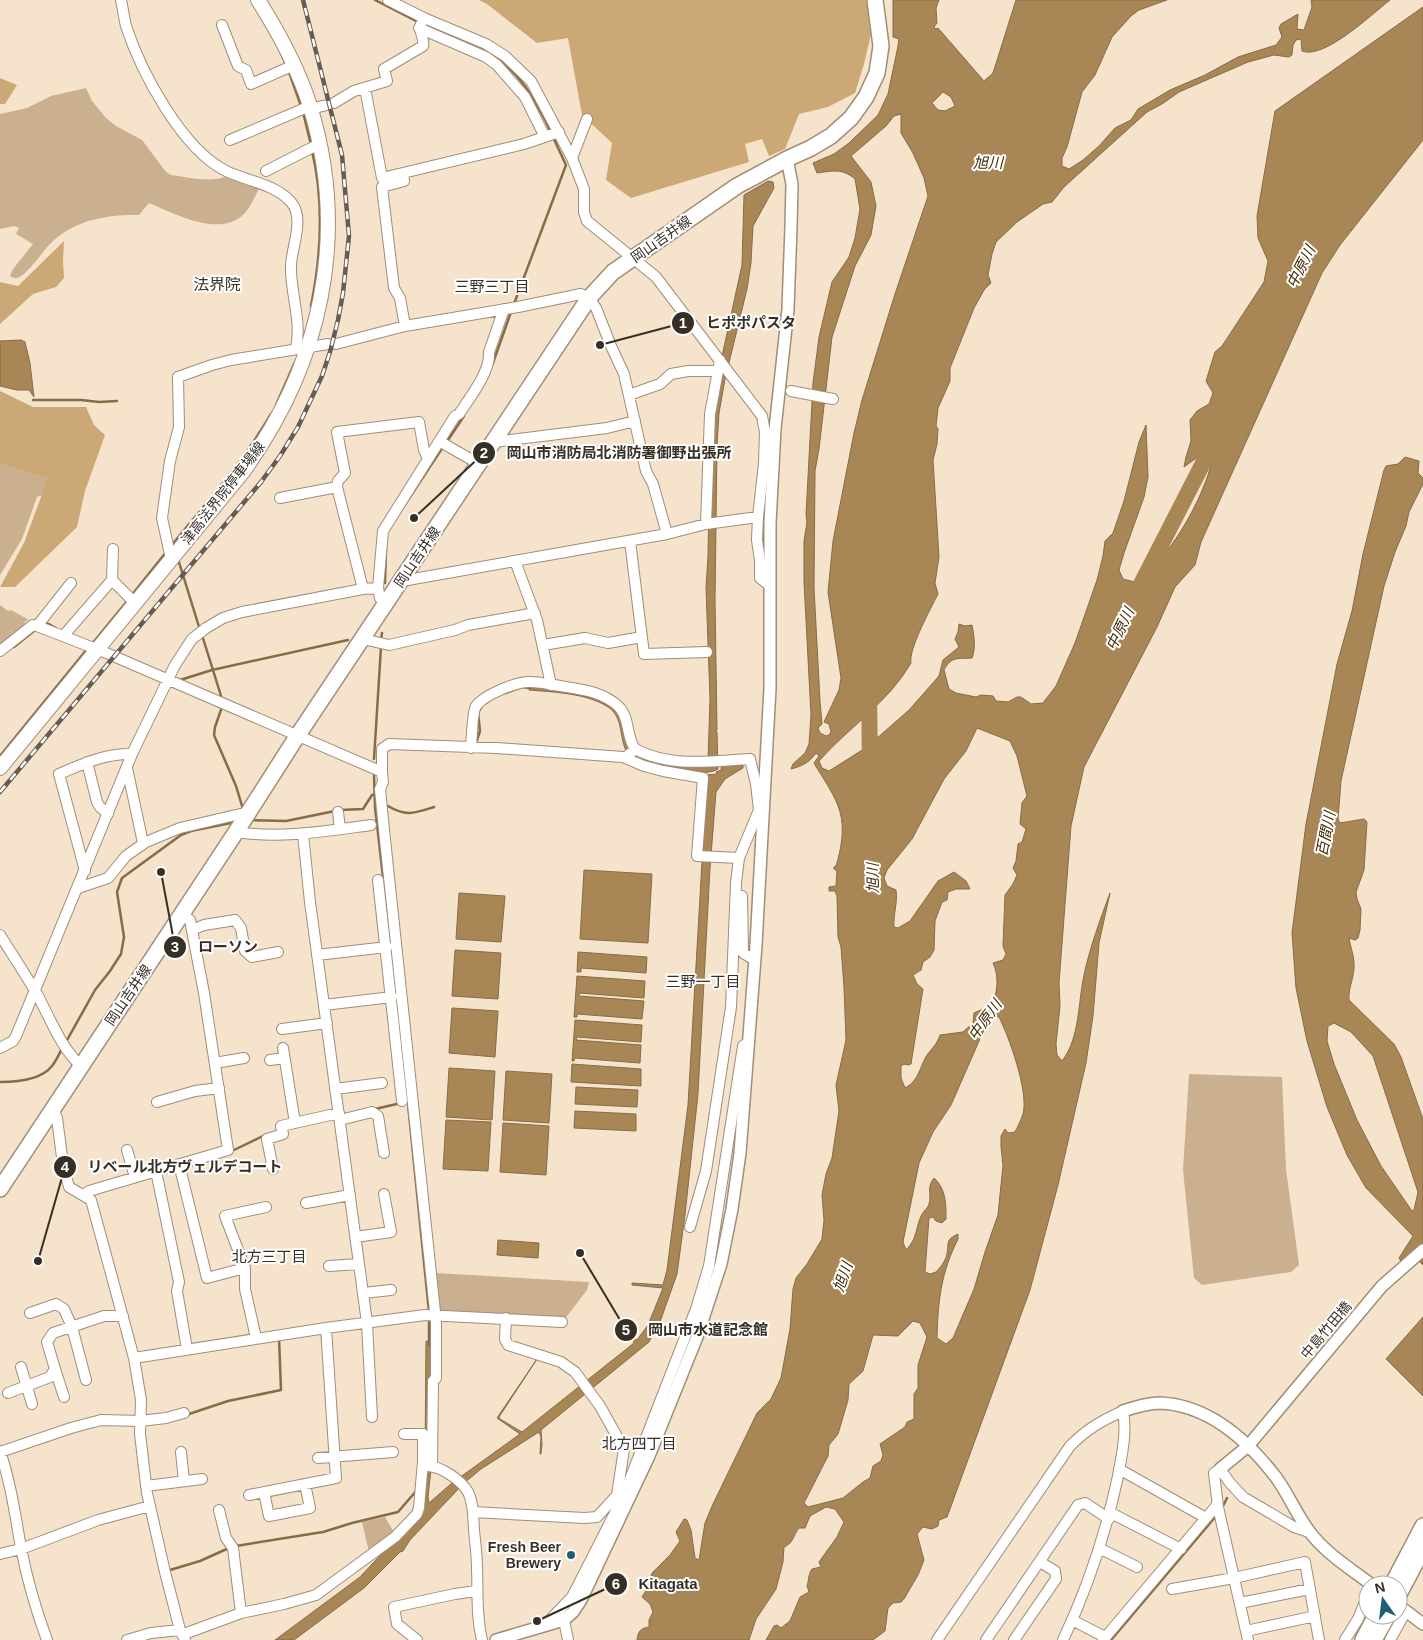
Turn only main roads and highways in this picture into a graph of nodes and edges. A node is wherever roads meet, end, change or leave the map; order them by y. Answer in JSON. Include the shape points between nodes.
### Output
{"nodes":[{"id":1,"x":258,"y":0,"type":"edge"},
{"id":2,"x":875,"y":0,"type":"edge"},
{"id":3,"x":0,"y":768,"type":"edge"},
{"id":4,"x":0,"y":1189,"type":"edge"},
{"id":5,"x":1423,"y":1526,"type":"edge"},
{"id":6,"x":1423,"y":1549,"type":"edge"},
{"id":7,"x":1397,"y":1575,"type":"edge"},
{"id":8,"x":1408,"y":1577,"type":"edge"},
{"id":9,"x":1371,"y":1625,"type":"edge"},
{"id":10,"x":1382,"y":1625,"type":"edge"},
{"id":11,"x":1363,"y":1640,"type":"edge"},
{"id":12,"x":1374,"y":1640,"type":"edge"}],
"edges":[{"from":1,"to":3,"type":"main road","name":"津高法界院停車場線","via":[[284,44],[289,67],[306,108],[325,181],[327,260],[321,303],[302,347],[290,394],[261,447],[93,647]]},
{"from":2,"to":4,"type":"main road","name":"岡山吉井線","via":[[881,46],[877,72],[866,97],[850,118],[812,148],[737,186],[607,278],[589,298]]},
{"from":5,"to":7,"type":"main road"},
{"from":6,"to":8,"type":"main road"},
{"from":9,"to":11,"type":"main road"},
{"from":10,"to":12,"type":"main road"}]}
